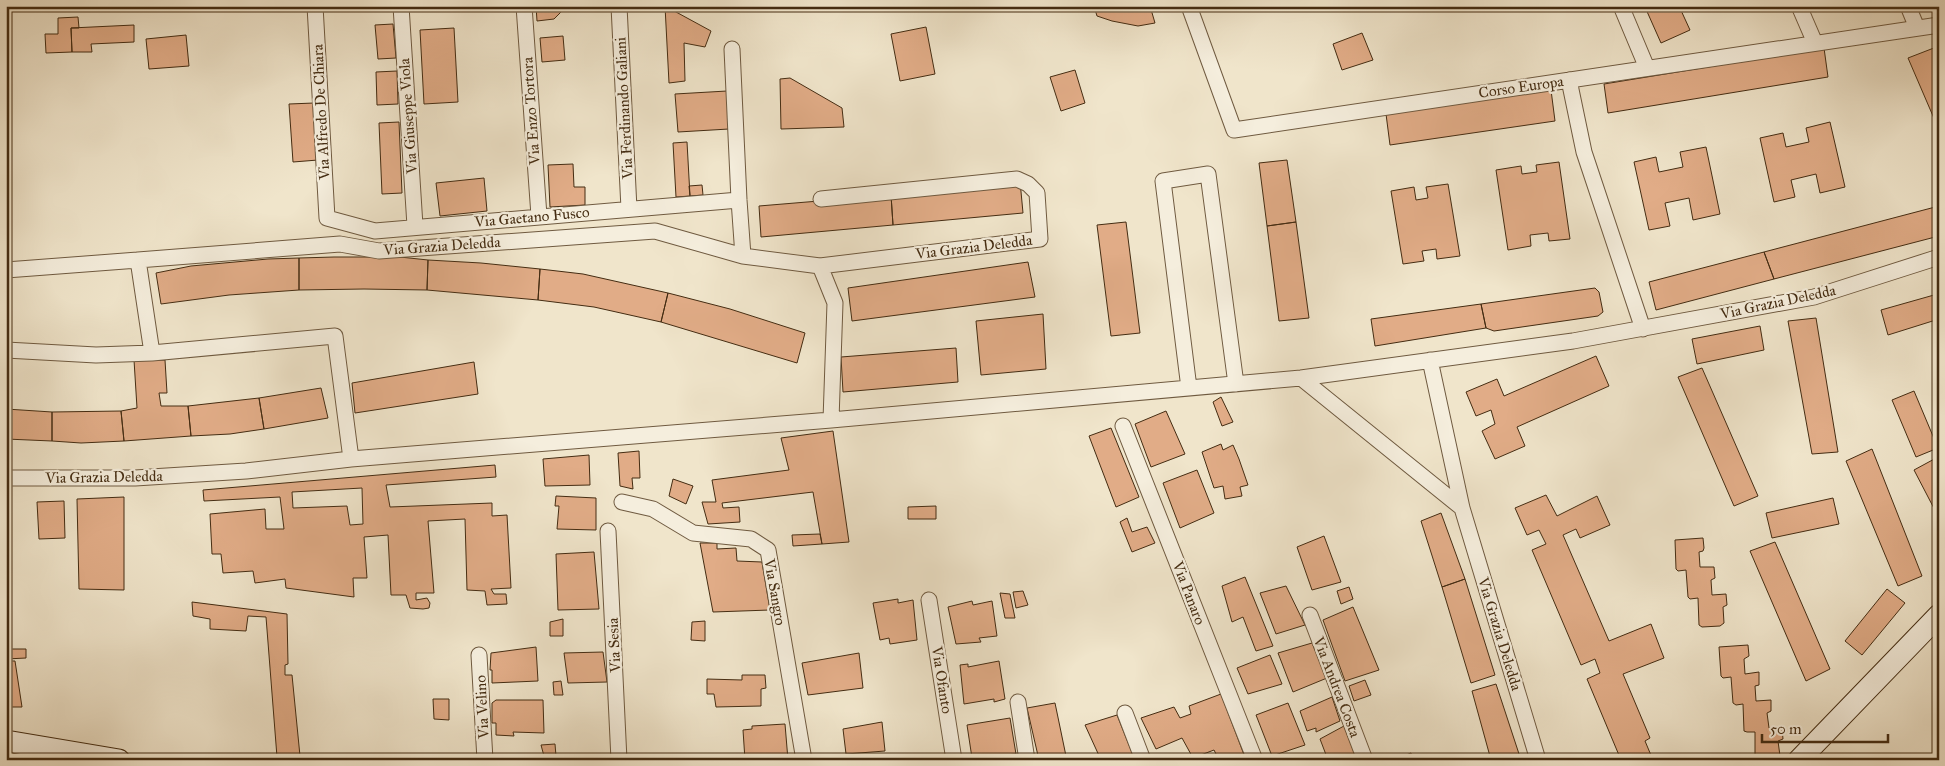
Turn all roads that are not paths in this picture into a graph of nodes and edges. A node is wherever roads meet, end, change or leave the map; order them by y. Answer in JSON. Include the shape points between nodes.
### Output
{"nodes":[{"id":1,"x":315,"y":6,"type":"edge"},
{"id":2,"x":401,"y":6,"type":"edge"},
{"id":3,"x":524,"y":6,"type":"edge"},
{"id":4,"x":619,"y":6,"type":"edge"},
{"id":5,"x":1189,"y":6,"type":"edge"},
{"id":6,"x":1621,"y":6,"type":"edge"},
{"id":7,"x":1799,"y":6,"type":"edge"},
{"id":8,"x":1908,"y":6,"type":"edge"},
{"id":9,"x":1939,"y":25,"type":"edge"},
{"id":10,"x":1918,"y":28,"type":"junction"},
{"id":11,"x":1815,"y":44,"type":"junction"},
{"id":12,"x":732,"y":49,"type":"dead end"},
{"id":13,"x":1647,"y":68,"type":"junction"},
{"id":14,"x":1569,"y":80,"type":"junction"},
{"id":15,"x":739,"y":200,"type":"junction"},
{"id":16,"x":821,"y":200,"type":"dead end"},
{"id":17,"x":629,"y":209,"type":"junction"},
{"id":18,"x":538,"y":216,"type":"junction"},
{"id":19,"x":327,"y":218,"type":"joint"},
{"id":20,"x":415,"y":226,"type":"junction"},
{"id":21,"x":743,"y":256,"type":"junction"},
{"id":22,"x":1939,"y":257,"type":"edge"},
{"id":23,"x":138,"y":260,"type":"junction"},
{"id":24,"x":820,"y":266,"type":"junction"},
{"id":25,"x":6,"y":270,"type":"edge"},
{"id":26,"x":1643,"y":329,"type":"junction"},
{"id":27,"x":6,"y":350,"type":"edge"},
{"id":28,"x":152,"y":353,"type":"junction"},
{"id":29,"x":1430,"y":360,"type":"junction"},
{"id":30,"x":1300,"y":378,"type":"junction"},
{"id":31,"x":1236,"y":384,"type":"junction"},
{"id":32,"x":1189,"y":388,"type":"junction"},
{"id":33,"x":831,"y":420,"type":"junction"},
{"id":34,"x":1124,"y":426,"type":"dead end"},
{"id":35,"x":351,"y":459,"type":"junction"},
{"id":36,"x":6,"y":478,"type":"edge"},
{"id":37,"x":622,"y":502,"type":"dead end"},
{"id":38,"x":1462,"y":508,"type":"junction"},
{"id":39,"x":608,"y":531,"type":"dead end"},
{"id":40,"x":930,"y":600,"type":"dead end"},
{"id":41,"x":1310,"y":615,"type":"dead end"},
{"id":42,"x":1939,"y":615,"type":"edge"},
{"id":43,"x":479,"y":655,"type":"dead end"},
{"id":44,"x":1018,"y":702,"type":"dead end"},
{"id":45,"x":1125,"y":713,"type":"dead end"},
{"id":46,"x":6,"y":741,"type":"edge"},
{"id":47,"x":119,"y":760,"type":"edge"},
{"id":48,"x":485,"y":760,"type":"edge"},
{"id":49,"x":619,"y":760,"type":"edge"},
{"id":50,"x":804,"y":760,"type":"edge"},
{"id":51,"x":954,"y":760,"type":"edge"},
{"id":52,"x":1027,"y":760,"type":"edge"},
{"id":53,"x":1143,"y":760,"type":"edge"},
{"id":54,"x":1255,"y":760,"type":"edge"},
{"id":55,"x":1365,"y":760,"type":"edge"},
{"id":56,"x":1538,"y":760,"type":"edge"},
{"id":57,"x":1799,"y":760,"type":"edge"}],
"edges":[{"from":1,"to":19,"type":"street","name":"Via Alfredo De Chiara"},
{"from":2,"to":20,"type":"street","name":"Via Giuseppe Viola"},
{"from":3,"to":18,"type":"street","name":"Via Enzo Tortora"},
{"from":4,"to":17,"type":"street","name":"Via Ferdinando Galiani"},
{"from":5,"to":14,"type":"street","name":"Corso Europa","via":[[1234,130]]},
{"from":6,"to":13,"type":"street"},
{"from":7,"to":11,"type":"street"},
{"from":8,"to":10,"type":"street"},
{"from":9,"to":10,"type":"street","name":"Corso Europa"},
{"from":10,"to":11,"type":"street","name":"Corso Europa"},
{"from":11,"to":13,"type":"street","name":"Corso Europa"},
{"from":12,"to":15,"type":"street"},
{"from":13,"to":14,"type":"street","name":"Corso Europa"},
{"from":14,"to":26,"type":"street","via":[[1584,152]]},
{"from":15,"to":17,"type":"street","name":"Via Gaetano Fusco"},
{"from":15,"to":21,"type":"street"},
{"from":16,"to":24,"type":"street","name":"Via Grazia Deledda","via":[[1017,179],[1037,193],[1040,238]]},
{"from":17,"to":18,"type":"street","name":"Via Gaetano Fusco"},
{"from":18,"to":20,"type":"street","name":"Via Gaetano Fusco"},
{"from":19,"to":20,"type":"street","name":"Via Gaetano Fusco","via":[[374,231]]},
{"from":21,"to":23,"type":"street","name":"Via Grazia Deledda","via":[[655,231],[379,251],[340,244]]},
{"from":21,"to":24,"type":"street","name":"Via Grazia Deledda"},
{"from":22,"to":26,"type":"street","name":"Via Grazia Deledda","via":[[1814,297]]},
{"from":23,"to":25,"type":"street","name":"Via Grazia Deledda"},
{"from":23,"to":28,"type":"street"},
{"from":24,"to":33,"type":"street","via":[[835,303]]},
{"from":26,"to":29,"type":"street","name":"Via Grazia Deledda","via":[[1573,342]]},
{"from":27,"to":28,"type":"street","via":[[96,355]]},
{"from":28,"to":35,"type":"street","via":[[335,336]]},
{"from":29,"to":30,"type":"street","name":"Via Grazia Deledda"},
{"from":29,"to":38,"type":"street","name":"Via Grazia Deledda"},
{"from":30,"to":31,"type":"street","name":"Via Grazia Deledda"},
{"from":30,"to":38,"type":"street"},
{"from":31,"to":32,"type":"street","name":"Via Grazia Deledda"},
{"from":31,"to":32,"type":"street","via":[[1208,174],[1163,181]]},
{"from":32,"to":33,"type":"street","name":"Via Grazia Deledda"},
{"from":33,"to":35,"type":"street","name":"Via Grazia Deledda"},
{"from":34,"to":54,"type":"street","name":"Via Panaro"},
{"from":35,"to":36,"type":"street","name":"Via Grazia Deledda","via":[[246,471],[135,478]]},
{"from":37,"to":50,"type":"street","name":"Via Sangro","via":[[653,509],[693,533],[751,539],[768,550]]},
{"from":38,"to":56,"type":"street","name":"Via Grazia Deledda"},
{"from":39,"to":49,"type":"street","name":"Via Sesia"},
{"from":40,"to":51,"type":"street","name":"Via Ofanto"},
{"from":41,"to":55,"type":"street","name":"Via Andrea Costa"},
{"from":42,"to":57,"type":"street"},
{"from":43,"to":48,"type":"street","name":"Via Velino"},
{"from":44,"to":52,"type":"street"},
{"from":45,"to":53,"type":"street"},
{"from":46,"to":47,"type":"street"}]}
